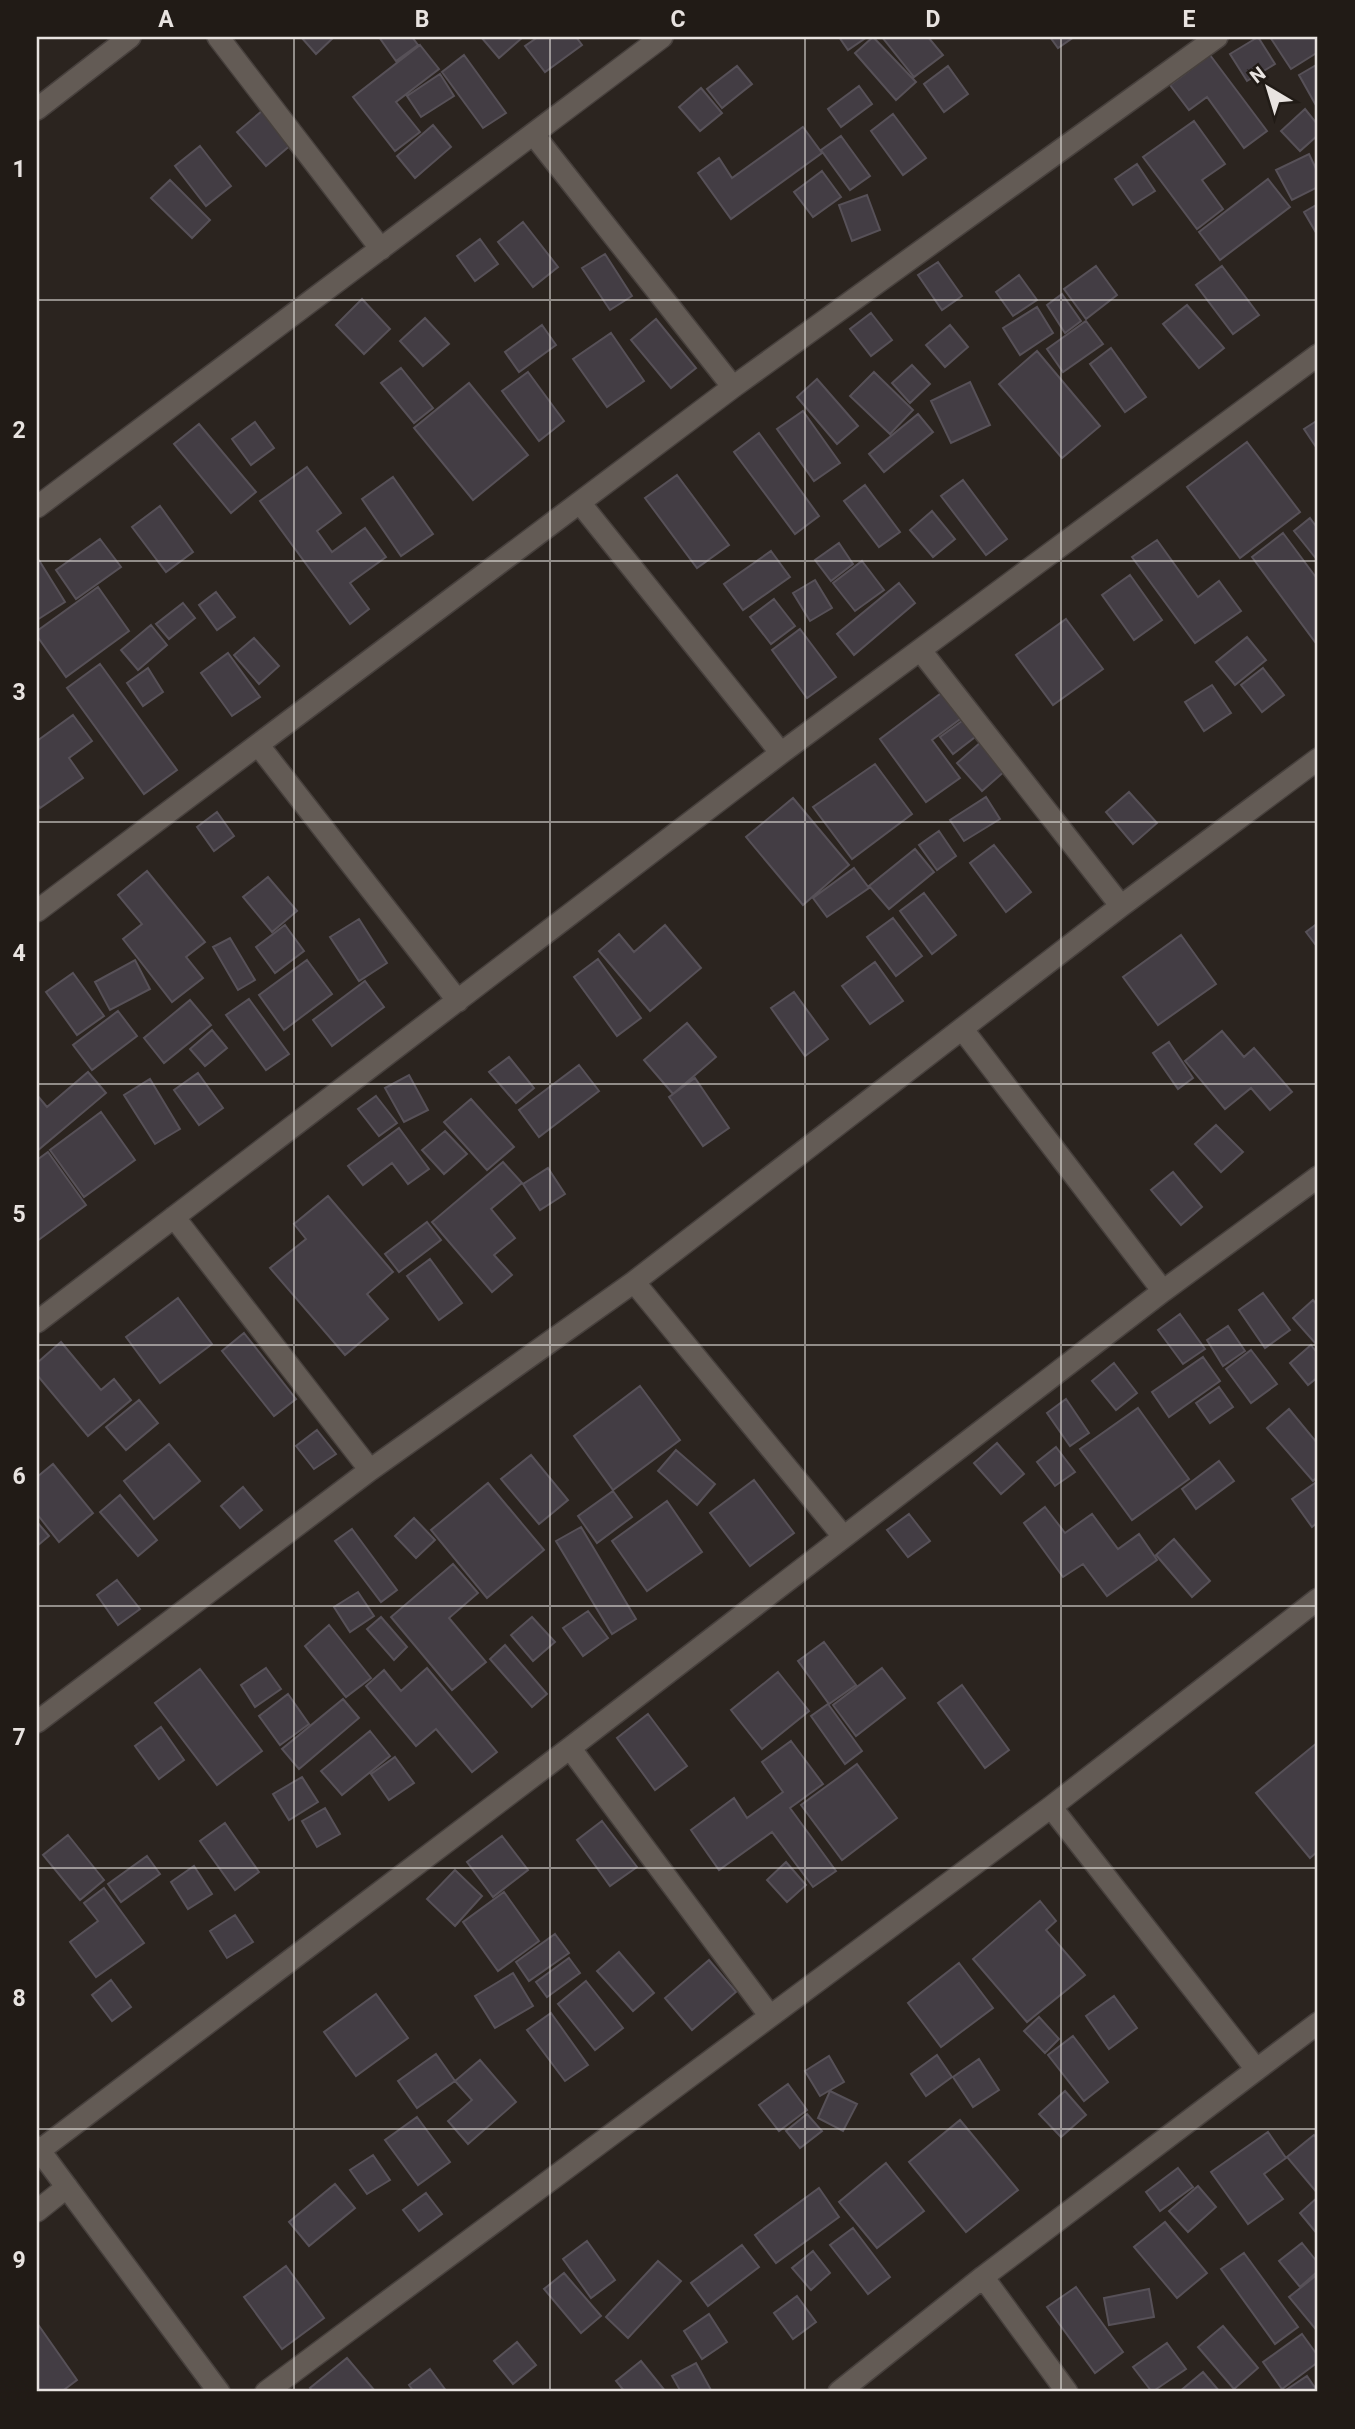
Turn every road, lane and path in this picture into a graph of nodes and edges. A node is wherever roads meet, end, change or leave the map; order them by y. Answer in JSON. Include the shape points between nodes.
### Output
{"nodes":[{"id":1,"x":130,"y":37,"type":"edge"},
{"id":2,"x":218,"y":37,"type":"edge"},
{"id":3,"x":662,"y":37,"type":"edge"},
{"id":4,"x":1217,"y":37,"type":"edge"},
{"id":5,"x":37,"y":109,"type":"edge"},
{"id":6,"x":534,"y":135,"type":"junction"},
{"id":7,"x":381,"y":249,"type":"junction"},
{"id":8,"x":1318,"y":355,"type":"edge"},
{"id":9,"x":733,"y":387,"type":"junction"},
{"id":10,"x":580,"y":503,"type":"junction"},
{"id":11,"x":37,"y":507,"type":"edge"},
{"id":12,"x":920,"y":651,"type":"junction"},
{"id":13,"x":258,"y":746,"type":"junction"},
{"id":14,"x":781,"y":753,"type":"junction"},
{"id":15,"x":1318,"y":759,"type":"edge"},
{"id":16,"x":1121,"y":906,"type":"junction"},
{"id":17,"x":37,"y":911,"type":"edge"},
{"id":18,"x":458,"y":1002,"type":"junction"},
{"id":19,"x":963,"y":1030,"type":"junction"},
{"id":20,"x":1318,"y":1178,"type":"edge"},
{"id":21,"x":174,"y":1217,"type":"junction"},
{"id":22,"x":635,"y":1283,"type":"junction"},
{"id":23,"x":1163,"y":1291,"type":"junction"},
{"id":24,"x":37,"y":1322,"type":"edge"},
{"id":25,"x":370,"y":1470,"type":"junction"},
{"id":26,"x":843,"y":1536,"type":"junction"},
{"id":27,"x":1318,"y":1599,"type":"edge"},
{"id":28,"x":37,"y":1722,"type":"edge"},
{"id":29,"x":570,"y":1748,"type":"junction"},
{"id":30,"x":1051,"y":1807,"type":"junction"},
{"id":31,"x":770,"y":2016,"type":"junction"},
{"id":32,"x":1318,"y":2023,"type":"edge"},
{"id":33,"x":1256,"y":2069,"type":"junction"},
{"id":34,"x":38,"y":2149,"type":"edge"},
{"id":35,"x":67,"y":2187,"type":"junction"},
{"id":36,"x":37,"y":2211,"type":"edge"},
{"id":37,"x":983,"y":2277,"type":"junction"},
{"id":38,"x":219,"y":2392,"type":"edge"},
{"id":39,"x":266,"y":2392,"type":"edge"},
{"id":40,"x":839,"y":2392,"type":"edge"},
{"id":41,"x":1067,"y":2392,"type":"edge"}],
"edges":[{"from":1,"to":5,"type":"street"},
{"from":2,"to":7,"type":"street"},
{"from":3,"to":6,"type":"street"},
{"from":4,"to":9,"type":"street"},
{"from":6,"to":7,"type":"street"},
{"from":6,"to":9,"type":"street"},
{"from":7,"to":11,"type":"street"},
{"from":8,"to":12,"type":"street"},
{"from":9,"to":10,"type":"street"},
{"from":10,"to":13,"type":"street"},
{"from":10,"to":14,"type":"street"},
{"from":12,"to":14,"type":"street"},
{"from":12,"to":16,"type":"street"},
{"from":13,"to":17,"type":"street"},
{"from":13,"to":18,"type":"street"},
{"from":14,"to":18,"type":"street"},
{"from":15,"to":16,"type":"street"},
{"from":16,"to":19,"type":"street"},
{"from":18,"to":21,"type":"street"},
{"from":19,"to":22,"type":"street"},
{"from":19,"to":23,"type":"street"},
{"from":20,"to":23,"type":"street"},
{"from":21,"to":24,"type":"street"},
{"from":21,"to":25,"type":"street"},
{"from":22,"to":25,"type":"street"},
{"from":22,"to":26,"type":"street"},
{"from":23,"to":26,"type":"street"},
{"from":25,"to":28,"type":"street"},
{"from":26,"to":29,"type":"street"},
{"from":27,"to":30,"type":"street"},
{"from":29,"to":31,"type":"street"},
{"from":29,"to":34,"type":"street"},
{"from":30,"to":31,"type":"street"},
{"from":30,"to":33,"type":"street"},
{"from":31,"to":39,"type":"street"},
{"from":32,"to":33,"type":"street"},
{"from":33,"to":37,"type":"street"},
{"from":34,"to":35,"type":"street"},
{"from":35,"to":36,"type":"street"},
{"from":35,"to":38,"type":"street"},
{"from":37,"to":40,"type":"street"},
{"from":37,"to":41,"type":"street"}]}
